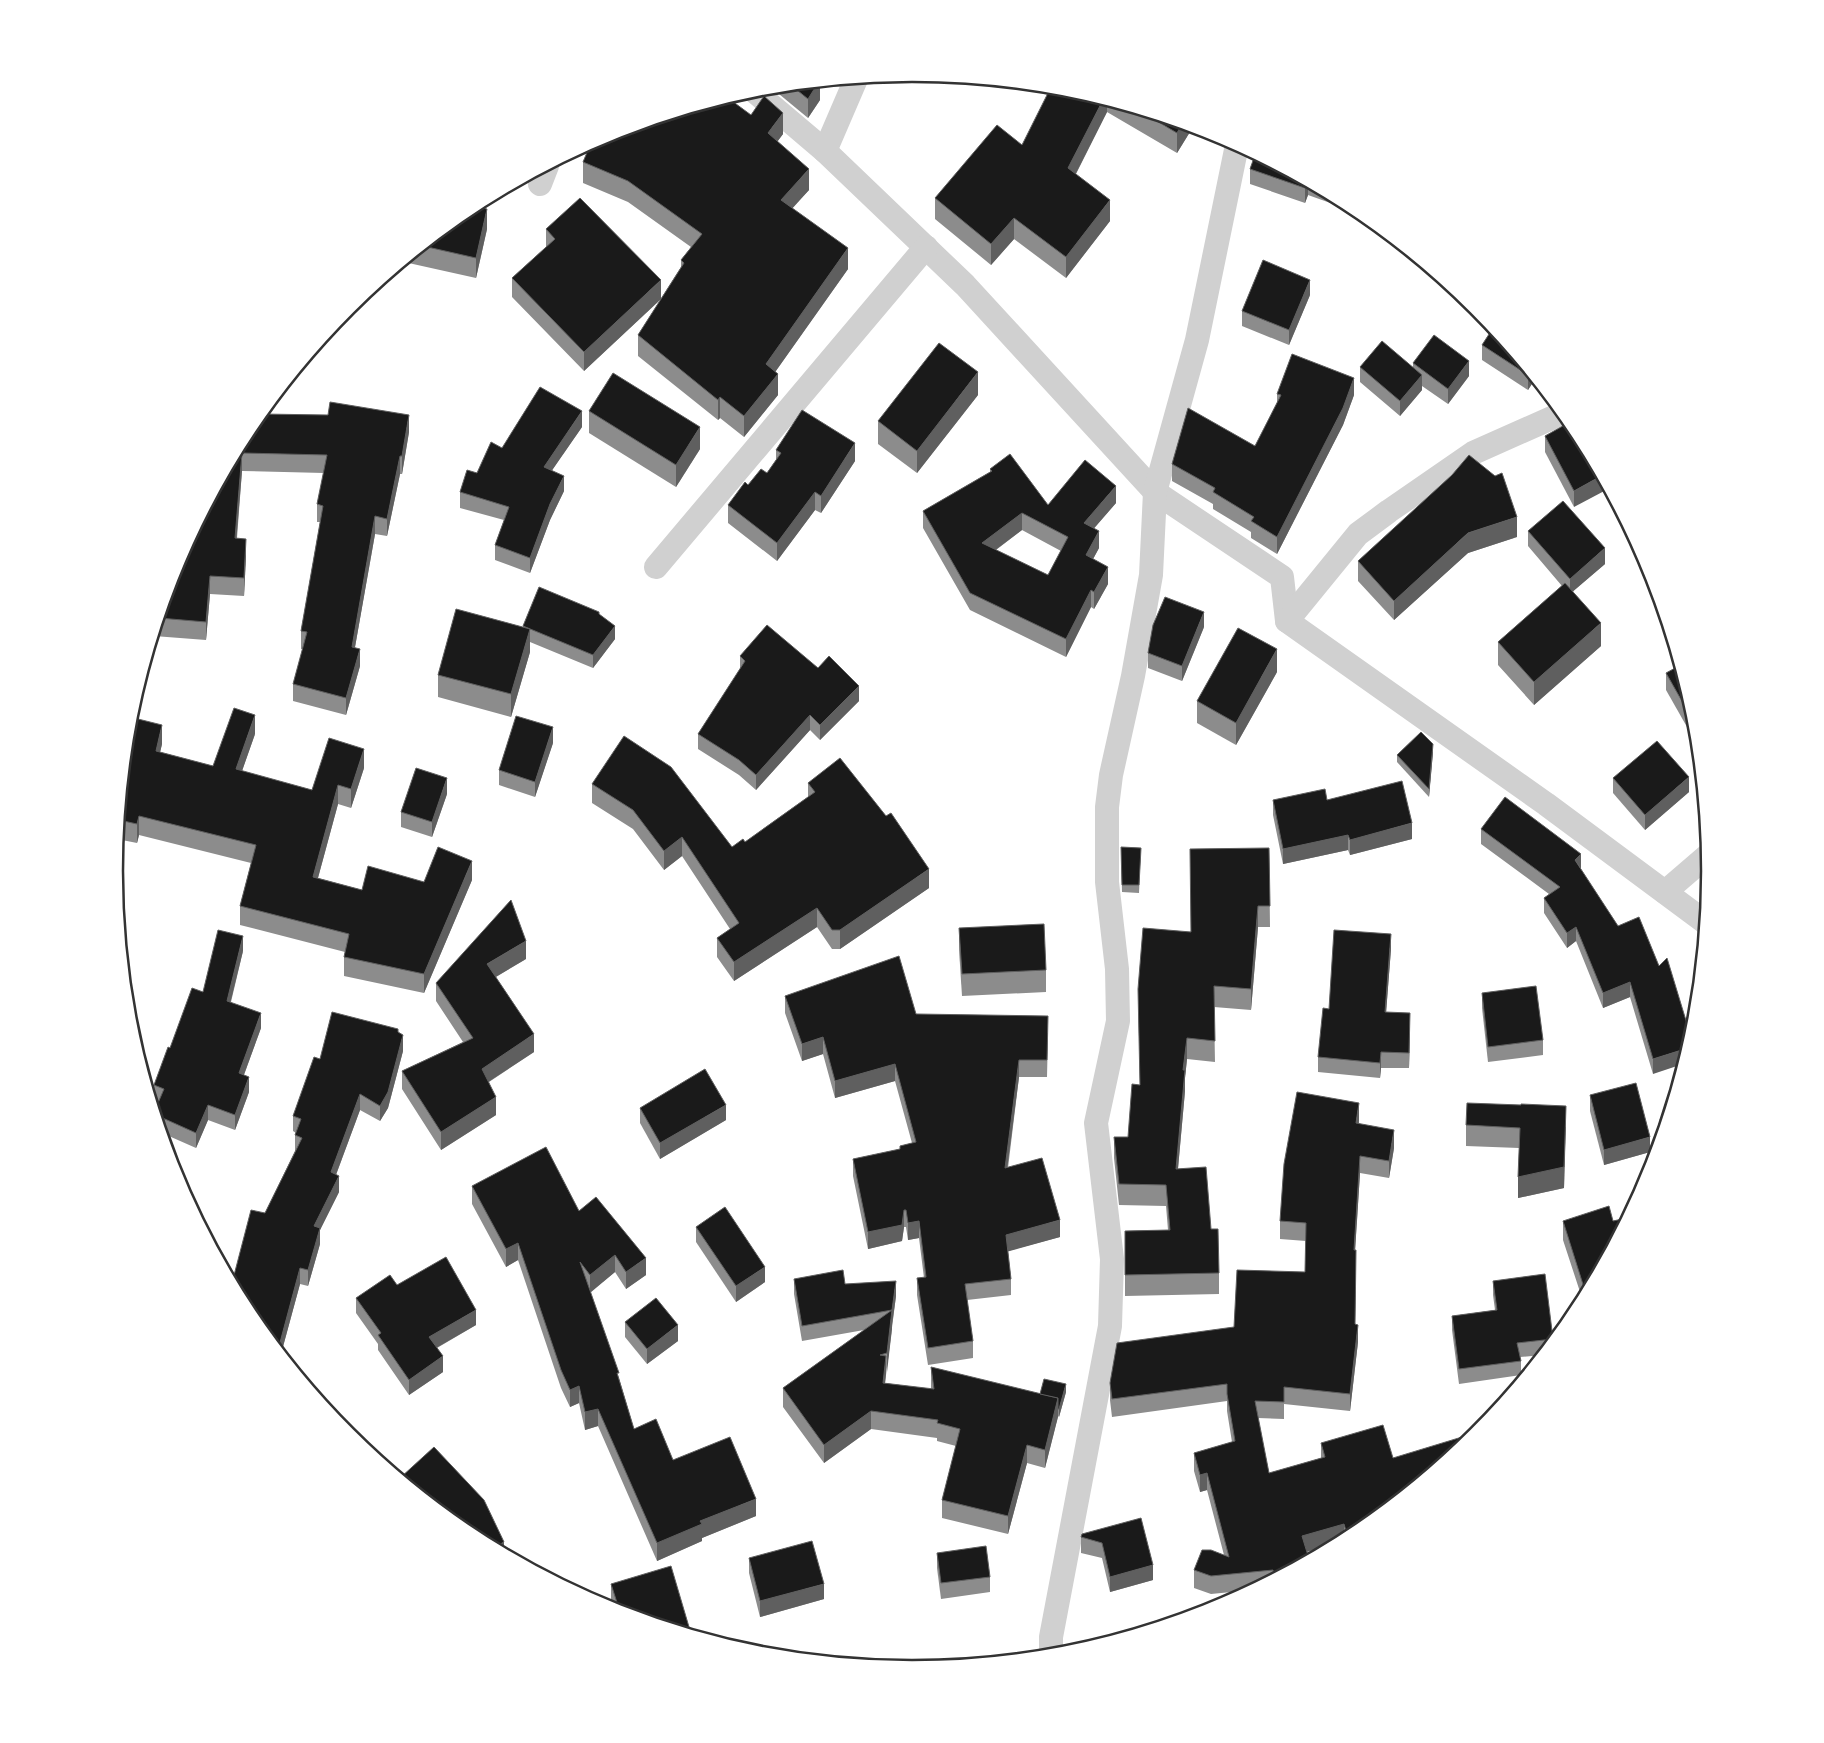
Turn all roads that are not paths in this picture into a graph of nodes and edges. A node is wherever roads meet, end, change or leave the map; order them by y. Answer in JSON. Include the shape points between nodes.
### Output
{"nodes":[{"id":1,"x":854,"y":85,"type":"edge"},
{"id":2,"x":762,"y":97,"type":"edge"},
{"id":3,"x":825,"y":151,"type":"junction"},
{"id":4,"x":1236,"y":153,"type":"edge"},
{"id":5,"x":926,"y":247,"type":"junction"},
{"id":6,"x":1556,"y":416,"type":"edge"},
{"id":7,"x":1155,"y":492,"type":"junction"},
{"id":8,"x":656,"y":567,"type":"dead end"},
{"id":9,"x":1287,"y":621,"type":"junction"},
{"id":10,"x":1701,"y":861,"type":"edge"},
{"id":11,"x":1665,"y":892,"type":"junction"},
{"id":12,"x":1699,"y":918,"type":"edge"},
{"id":13,"x":1051,"y":1648,"type":"edge"}],
"edges":[{"from":1,"to":3,"type":"street"},
{"from":2,"to":3,"type":"street"},
{"from":3,"to":5,"type":"street"},
{"from":4,"to":7,"type":"street","via":[[1196,340]]},
{"from":5,"to":7,"type":"street","via":[[965,285]]},
{"from":5,"to":8,"type":"street"},
{"from":6,"to":9,"type":"street","via":[[1472,453],[1358,534]]},
{"from":7,"to":9,"type":"street","via":[[1282,577]]},
{"from":7,"to":13,"type":"street","via":[[1152,575],[1107,807],[1107,882],[1117,969],[1118,1021],[1096,1123],[1112,1259],[1110,1326]]},
{"from":9,"to":11,"type":"street"},
{"from":10,"to":11,"type":"street"},
{"from":11,"to":12,"type":"street"}]}
